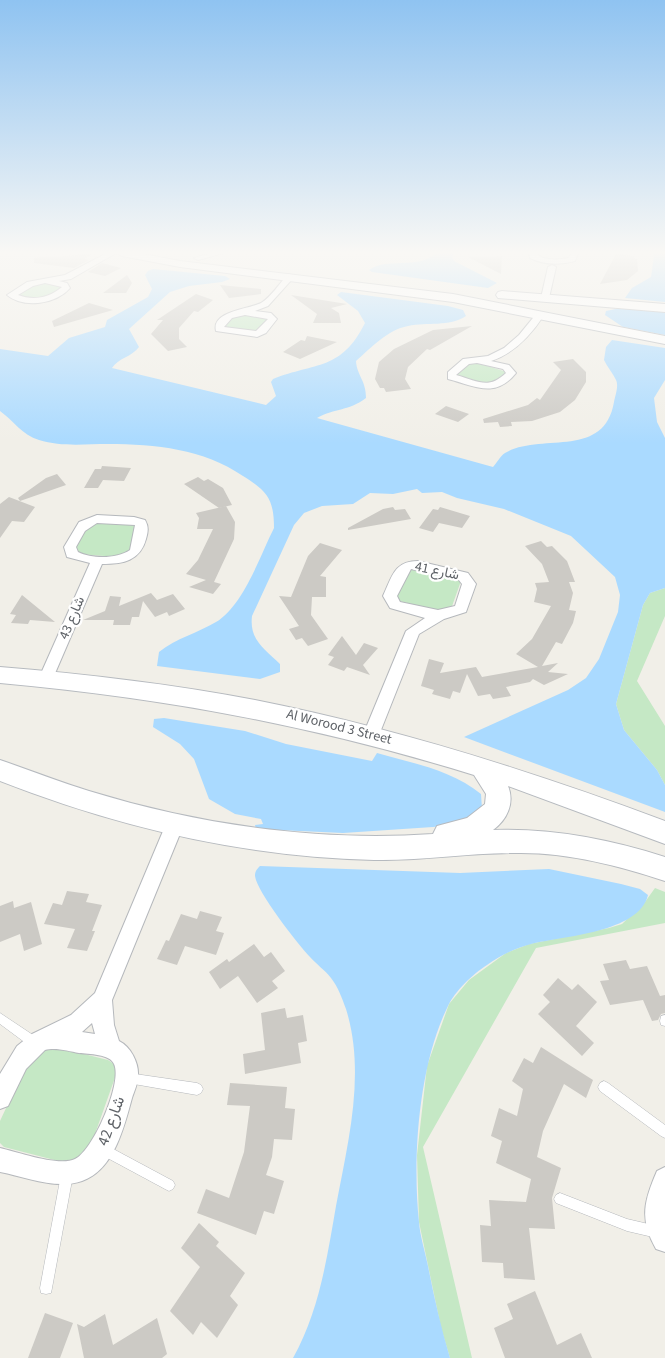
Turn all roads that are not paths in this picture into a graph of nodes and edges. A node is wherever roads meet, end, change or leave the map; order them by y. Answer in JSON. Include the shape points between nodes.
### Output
{"nodes":[{"id":1,"x":229,"y":316,"type":"edge"},
{"id":2,"x":270,"y":316,"type":"edge"},
{"id":3,"x":526,"y":316,"type":"edge"},
{"id":4,"x":539,"y":316,"type":"edge"},
{"id":5,"x":537,"y":319,"type":"junction"},
{"id":6,"x":665,"y":340,"type":"edge"},
{"id":7,"x":502,"y":355,"type":"junction"},
{"id":8,"x":477,"y":360,"type":"junction"},
{"id":9,"x":506,"y":367,"type":"junction"},
{"id":10,"x":98,"y":559,"type":"junction"},
{"id":11,"x":401,"y":607,"type":"junction"},
{"id":12,"x":441,"y":615,"type":"junction"},
{"id":13,"x":413,"y":630,"type":"junction"},
{"id":14,"x":6,"y":677,"type":"edge"},
{"id":15,"x":46,"y":678,"type":"junction"},
{"id":16,"x":371,"y":735,"type":"junction"},
{"id":17,"x":482,"y":767,"type":"junction"},
{"id":18,"x":0,"y":770,"type":"edge"},
{"id":19,"x":175,"y":824,"type":"junction"},
{"id":20,"x":665,"y":833,"type":"edge"},
{"id":21,"x":376,"y":848,"type":"junction"},
{"id":22,"x":659,"y":868,"type":"edge"},
{"id":23,"x":102,"y":1000,"type":"junction"},
{"id":24,"x":0,"y":1018,"type":"edge"},
{"id":25,"x":42,"y":1041,"type":"junction"},
{"id":26,"x":111,"y":1048,"type":"junction"},
{"id":27,"x":126,"y":1077,"type":"junction"},
{"id":28,"x":604,"y":1087,"type":"dead end"},
{"id":29,"x":197,"y":1089,"type":"dead end"},
{"id":30,"x":0,"y":1098,"type":"edge"},
{"id":31,"x":665,"y":1132,"type":"edge"},
{"id":32,"x":102,"y":1149,"type":"junction"},
{"id":33,"x":0,"y":1160,"type":"edge"},
{"id":34,"x":67,"y":1173,"type":"junction"},
{"id":35,"x":665,"y":1179,"type":"edge"},
{"id":36,"x":169,"y":1185,"type":"dead end"},
{"id":37,"x":560,"y":1199,"type":"dead end"},
{"id":38,"x":662,"y":1236,"type":"edge"},
{"id":39,"x":46,"y":1288,"type":"dead end"}],
"edges":[{"from":1,"to":2,"type":"street","via":[[219,329],[257,334],[273,319]]},
{"from":3,"to":5,"type":"street"},
{"from":4,"to":5,"type":"street"},
{"from":5,"to":6,"type":"street","via":[[562,319]]},
{"from":5,"to":7,"type":"street"},
{"from":7,"to":8,"type":"street"},
{"from":7,"to":9,"type":"street","via":[[501,361]]},
{"from":8,"to":9,"type":"street"},
{"from":8,"to":9,"type":"street","via":[[466,361],[451,377],[493,387],[511,373]]},
{"from":10,"to":10,"type":"street","via":[[122,559],[133,554],[141,523],[97,519],[84,523],[70,550],[80,558]]},
{"from":10,"to":15,"type":"street","name":"شارع 43"},
{"from":11,"to":12,"type":"street"},
{"from":11,"to":12,"type":"street","name":"شارع 41","via":[[395,605],[390,596],[402,570],[408,565],[464,576],[469,584],[461,609]]},
{"from":11,"to":13,"type":"street","name":"شارع 41"},
{"from":12,"to":13,"type":"street","name":"شارع 41"},
{"from":13,"to":16,"type":"street"},
{"from":14,"to":15,"type":"street","name":"Al Worood 3 Street"},
{"from":15,"to":16,"type":"street","name":"Al Worood 3 Street","via":[[231,703]]},
{"from":16,"to":17,"type":"street","name":"Al Worood 3 Street"},
{"from":17,"to":20,"type":"street","name":"Al Worood 3 Street"},
{"from":17,"to":21,"type":"street","via":[[494,779],[499,794],[496,809],[487,822],[471,830]]},
{"from":18,"to":19,"type":"street","via":[[77,799]]},
{"from":19,"to":21,"type":"street","via":[[255,837]]},
{"from":19,"to":23,"type":"street"},
{"from":21,"to":22,"type":"street","via":[[542,842],[594,850]]},
{"from":23,"to":25,"type":"street","via":[[78,1022]]},
{"from":23,"to":26,"type":"street","via":[[103,1024]]},
{"from":24,"to":25,"type":"lane"},
{"from":25,"to":26,"type":"street"},
{"from":25,"to":30,"type":"street","via":[[21,1056]]},
{"from":26,"to":27,"type":"street","via":[[124,1059]]},
{"from":27,"to":29,"type":"lane"},
{"from":27,"to":32,"type":"street","name":"شارع 42"},
{"from":28,"to":31,"type":"lane"},
{"from":32,"to":34,"type":"street","name":"شارع 42","via":[[87,1166]]},
{"from":32,"to":36,"type":"lane"},
{"from":33,"to":34,"type":"street"},
{"from":34,"to":39,"type":"lane"},
{"from":35,"to":38,"type":"street","via":[[655,1219]]},
{"from":37,"to":38,"type":"lane"}]}
